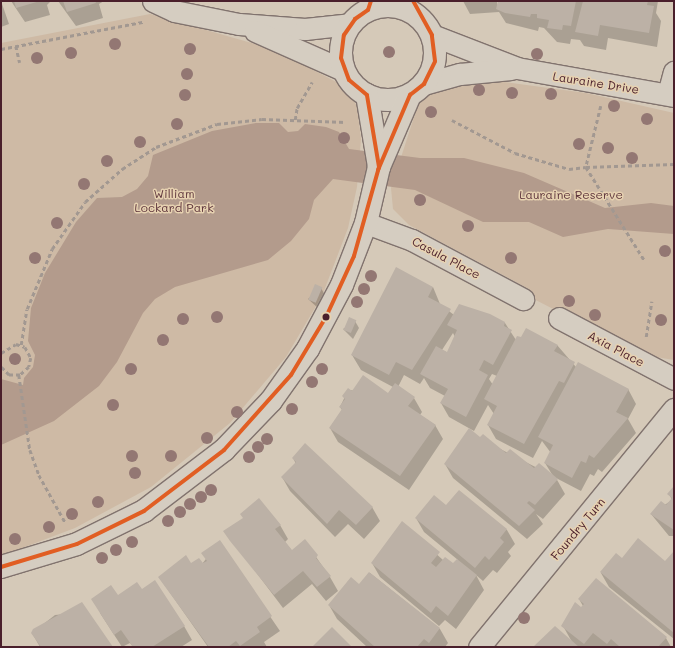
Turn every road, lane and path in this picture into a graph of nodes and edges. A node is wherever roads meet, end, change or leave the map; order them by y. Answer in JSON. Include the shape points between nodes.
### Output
{"nodes":[{"id":1,"x":154,"y":1,"type":"edge"},
{"id":2,"x":369,"y":5,"type":"edge"},
{"id":3,"x":416,"y":9,"type":"edge"},
{"id":4,"x":147,"y":21,"type":"dead end"},
{"id":5,"x":239,"y":24,"type":"junction"},
{"id":6,"x":350,"y":24,"type":"junction"},
{"id":7,"x":432,"y":35,"type":"junction"},
{"id":8,"x":16,"y":46,"type":"junction"},
{"id":9,"x":1,"y":49,"type":"edge"},
{"id":10,"x":20,"y":63,"type":"dead end"},
{"id":11,"x":518,"y":68,"type":"junction"},
{"id":12,"x":343,"y":70,"type":"junction"},
{"id":13,"x":674,"y":72,"type":"edge"},
{"id":14,"x":315,"y":76,"type":"dead end"},
{"id":15,"x":417,"y":89,"type":"junction"},
{"id":16,"x":367,"y":95,"type":"junction"},
{"id":17,"x":671,"y":95,"type":"edge"},
{"id":18,"x":602,"y":100,"type":"dead end"},
{"id":19,"x":295,"y":120,"type":"junction"},
{"id":20,"x":452,"y":120,"type":"dead end"},
{"id":21,"x":351,"y":121,"type":"dead end"},
{"id":22,"x":380,"y":155,"type":"junction"},
{"id":23,"x":674,"y":164,"type":"edge"},
{"id":24,"x":586,"y":167,"type":"junction"},
{"id":25,"x":366,"y":222,"type":"junction"},
{"id":26,"x":645,"y":261,"type":"dead end"},
{"id":27,"x":523,"y":299,"type":"dead end"},
{"id":28,"x":652,"y":301,"type":"dead end"},
{"id":29,"x":651,"y":316,"type":"dead end"},
{"id":30,"x":559,"y":318,"type":"dead end"},
{"id":31,"x":21,"y":345,"type":"junction"},
{"id":32,"x":1,"y":353,"type":"edge"},
{"id":33,"x":1,"y":367,"type":"edge"},
{"id":34,"x":19,"y":376,"type":"junction"},
{"id":35,"x":674,"y":379,"type":"edge"},
{"id":36,"x":674,"y":409,"type":"edge"},
{"id":37,"x":66,"y":523,"type":"dead end"},
{"id":38,"x":1,"y":567,"type":"edge"},
{"id":39,"x":479,"y":647,"type":"edge"}],
"edges":[{"from":1,"to":5,"type":"street","via":[[174,12]]},
{"from":2,"to":3,"type":"street"},
{"from":2,"to":6,"type":"street"},
{"from":3,"to":7,"type":"street"},
{"from":4,"to":8,"type":"path"},
{"from":5,"to":6,"type":"street","via":[[306,29]]},
{"from":5,"to":12,"type":"street"},
{"from":6,"to":12,"type":"street","via":[[341,46]]},
{"from":7,"to":11,"type":"street","name":"Lauraine Drive"},
{"from":7,"to":15,"type":"street","via":[[435,61]]},
{"from":8,"to":9,"type":"path"},
{"from":8,"to":10,"type":"path"},
{"from":11,"to":15,"type":"street","name":"Lauraine Drive","via":[[460,74]]},
{"from":11,"to":17,"type":"street","name":"Lauraine Drive"},
{"from":12,"to":16,"type":"street","via":[[357,89]]},
{"from":13,"to":17,"type":"street"},
{"from":14,"to":19,"type":"path","via":[[297,108]]},
{"from":15,"to":16,"type":"street","via":[[389,100]]},
{"from":15,"to":22,"type":"street"},
{"from":16,"to":22,"type":"street"},
{"from":18,"to":24,"type":"path"},
{"from":19,"to":21,"type":"path","via":[[335,124]]},
{"from":19,"to":31,"type":"path","via":[[235,121],[174,139],[122,169],[85,202],[43,266],[27,309]]},
{"from":20,"to":24,"type":"path","via":[[515,153],[557,166]]},
{"from":22,"to":25,"type":"street"},
{"from":23,"to":24,"type":"path"},
{"from":24,"to":26,"type":"path"},
{"from":25,"to":27,"type":"street","name":"Casula Place","via":[[412,240]]},
{"from":25,"to":38,"type":"street","via":[[342,285],[308,349],[271,401],[224,450],[144,511],[111,529],[31,560]]},
{"from":28,"to":29,"type":"path"},
{"from":30,"to":35,"type":"street","name":"Axia Place"},
{"from":31,"to":32,"type":"path","via":[[10,345]]},
{"from":31,"to":34,"type":"path","via":[[31,358],[30,367]]},
{"from":33,"to":34,"type":"path","via":[[9,375]]},
{"from":34,"to":37,"type":"path","via":[[30,450],[51,499]]},
{"from":36,"to":39,"type":"street","name":"Foundry Turn"}]}
